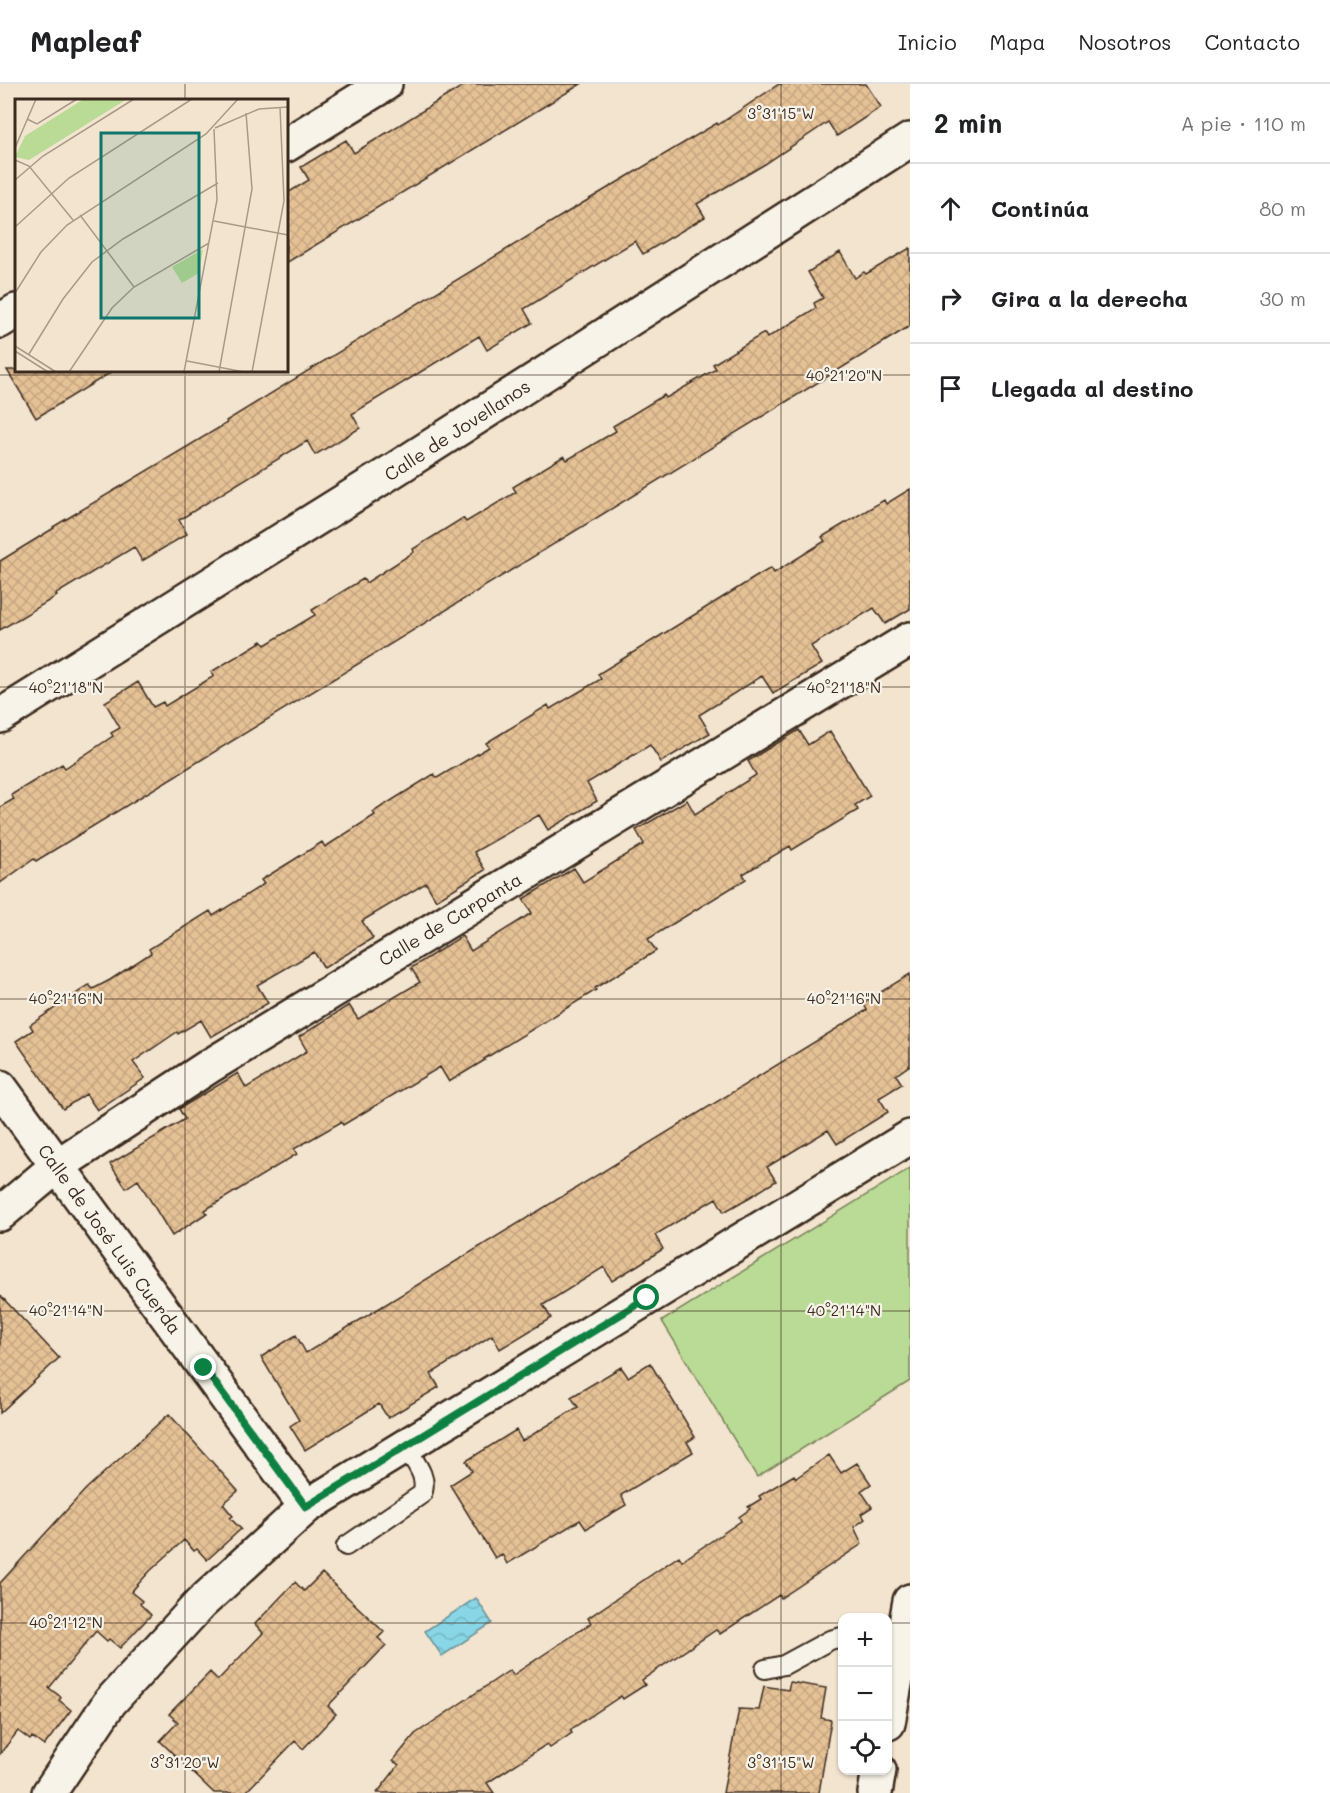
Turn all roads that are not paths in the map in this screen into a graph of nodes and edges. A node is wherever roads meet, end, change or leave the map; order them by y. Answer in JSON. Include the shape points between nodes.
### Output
{"nodes":[{"id":1,"x":385,"y":84,"type":"edge"},
{"id":2,"x":910,"y":140,"type":"edge"},
{"id":3,"x":288,"y":144,"type":"edge"},
{"id":4,"x":15,"y":312,"type":"edge"},
{"id":5,"x":0,"y":321,"type":"edge"},
{"id":6,"x":910,"y":639,"type":"edge"},
{"id":7,"x":0,"y":716,"type":"edge"},
{"id":8,"x":0,"y":1087,"type":"edge"},
{"id":9,"x":910,"y":1137,"type":"edge"},
{"id":10,"x":57,"y":1166,"type":"junction"},
{"id":11,"x":0,"y":1214,"type":"edge"},
{"id":12,"x":405,"y":1446,"type":"junction"},
{"id":13,"x":306,"y":1507,"type":"junction"},
{"id":14,"x":346,"y":1546,"type":"dead end"},
{"id":15,"x":910,"y":1601,"type":"edge"},
{"id":16,"x":838,"y":1638,"type":"edge"},
{"id":17,"x":894,"y":1643,"type":"edge"},
{"id":18,"x":765,"y":1669,"type":"dead end"},
{"id":19,"x":888,"y":1721,"type":"edge"},
{"id":20,"x":878,"y":1775,"type":"edge"},
{"id":21,"x":49,"y":1793,"type":"edge"},
{"id":22,"x":875,"y":1793,"type":"edge"}],
"edges":[{"from":1,"to":3,"type":"street"},
{"from":2,"to":7,"type":"street","name":"Calle de Jovellanos","via":[[394,471]]},
{"from":4,"to":5,"type":"street"},
{"from":6,"to":10,"type":"street","name":"Calle de Carpanta","via":[[208,1067]]},
{"from":8,"to":10,"type":"street","name":"Calle de José Luis Cuerda"},
{"from":9,"to":12,"type":"street"},
{"from":10,"to":11,"type":"street","name":"Calle de Carpanta"},
{"from":10,"to":13,"type":"street","name":"Calle de José Luis Cuerda"},
{"from":12,"to":13,"type":"street"},
{"from":12,"to":14,"type":"lane","via":[[421,1472],[425,1486],[422,1494]]},
{"from":13,"to":21,"type":"street","via":[[200,1604],[110,1702]]},
{"from":15,"to":17,"type":"street"},
{"from":16,"to":18,"type":"lane","via":[[784,1665]]},
{"from":17,"to":19,"type":"street"},
{"from":20,"to":22,"type":"street"}]}
